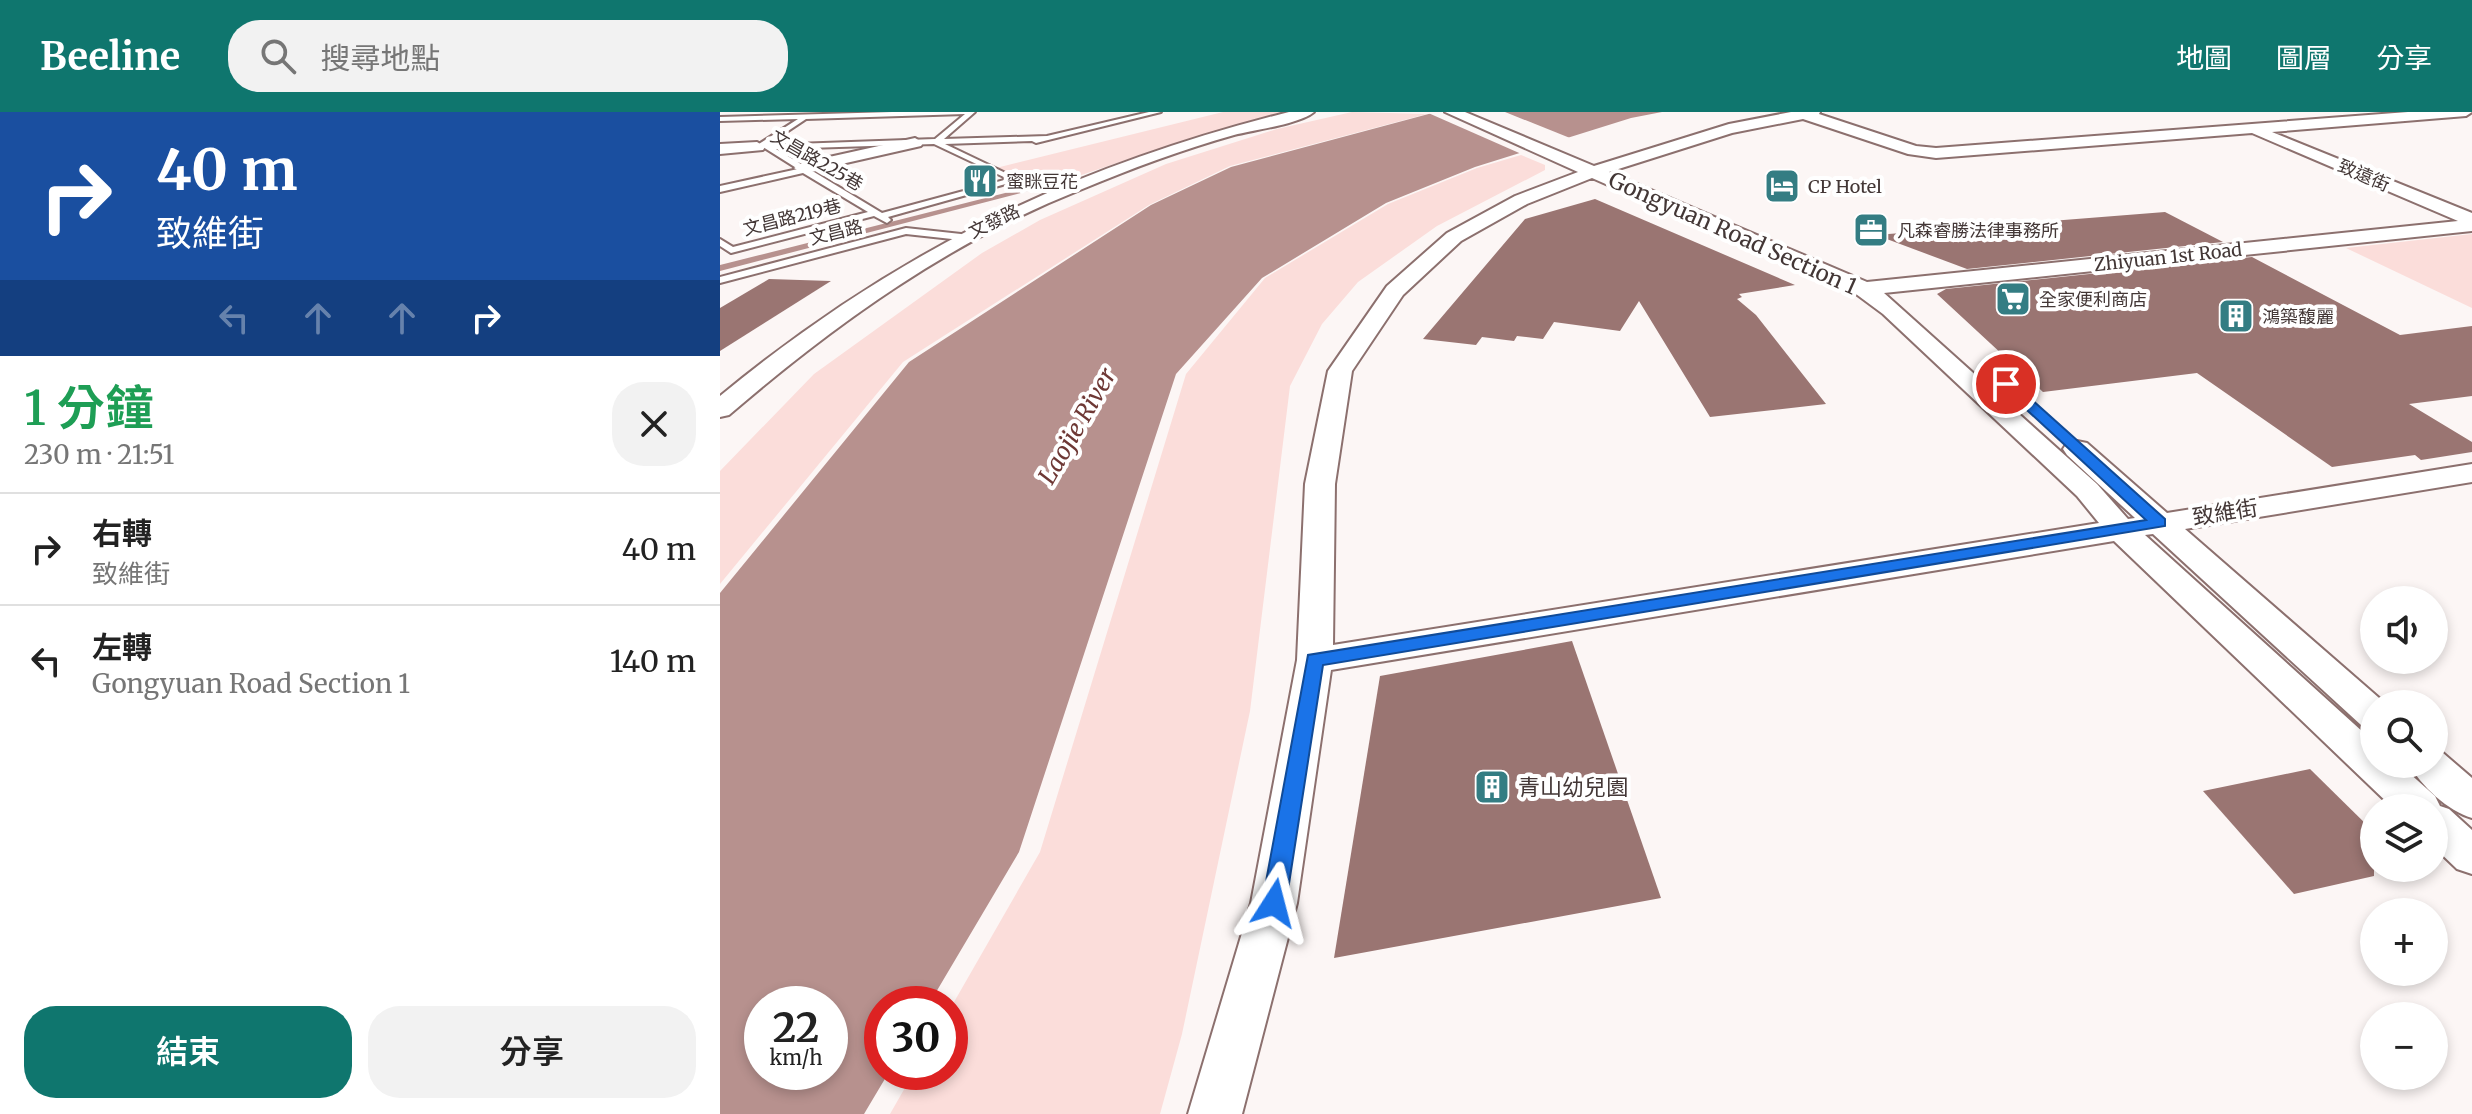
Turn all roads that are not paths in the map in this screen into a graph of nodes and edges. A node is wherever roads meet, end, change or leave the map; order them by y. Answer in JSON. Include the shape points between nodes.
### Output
{"nodes":[{"id":1,"x":969,"y":112,"type":"edge"},
{"id":2,"x":1158,"y":112,"type":"edge"},
{"id":3,"x":1307,"y":112,"type":"edge"},
{"id":4,"x":1452,"y":112,"type":"edge"},
{"id":5,"x":1479,"y":112,"type":"edge"},
{"id":6,"x":2466,"y":112,"type":"edge"},
{"id":7,"x":1809,"y":113,"type":"edge"},
{"id":8,"x":806,"y":117,"type":"junction"},
{"id":9,"x":720,"y":119,"type":"edge"},
{"id":10,"x":2255,"y":130,"type":"junction"},
{"id":11,"x":1046,"y":138,"type":"junction"},
{"id":12,"x":936,"y":142,"type":"junction"},
{"id":13,"x":915,"y":143,"type":"junction"},
{"id":14,"x":763,"y":147,"type":"junction"},
{"id":15,"x":720,"y":149,"type":"edge"},
{"id":16,"x":999,"y":149,"type":"dead end"},
{"id":17,"x":984,"y":153,"type":"dead end"},
{"id":18,"x":968,"y":157,"type":"junction"},
{"id":19,"x":1588,"y":163,"type":"junction"},
{"id":20,"x":803,"y":169,"type":"junction"},
{"id":21,"x":720,"y":189,"type":"edge"},
{"id":22,"x":877,"y":214,"type":"junction"},
{"id":23,"x":2472,"y":223,"type":"edge"},
{"id":24,"x":906,"y":231,"type":"junction"},
{"id":25,"x":961,"y":237,"type":"junction"},
{"id":26,"x":720,"y":242,"type":"edge"},
{"id":27,"x":720,"y":280,"type":"edge"},
{"id":28,"x":1898,"y":285,"type":"junction"},
{"id":29,"x":1864,"y":289,"type":"junction"},
{"id":30,"x":720,"y":409,"type":"edge"},
{"id":31,"x":2472,"y":473,"type":"edge"},
{"id":32,"x":2159,"y":523,"type":"junction"},
{"id":33,"x":2119,"y":528,"type":"junction"},
{"id":34,"x":1315,"y":660,"type":"junction"},
{"id":35,"x":2360,"y":702,"type":"edge"},
{"id":36,"x":2445,"y":778,"type":"edge"},
{"id":37,"x":2405,"y":794,"type":"edge"},
{"id":38,"x":2472,"y":802,"type":"edge"},
{"id":39,"x":2448,"y":834,"type":"edge"},
{"id":40,"x":2472,"y":856,"type":"edge"},
{"id":41,"x":1215,"y":1114,"type":"edge"}],
"edges":[{"from":1,"to":8,"type":"lane"},
{"from":1,"to":12,"type":"lane"},
{"from":2,"to":11,"type":"lane"},
{"from":3,"to":25,"type":"street","name":"文發路","via":[[1109,169]]},
{"from":4,"to":19,"type":"street"},
{"from":5,"to":19,"type":"street"},
{"from":6,"to":10,"type":"street"},
{"from":7,"to":10,"type":"street","via":[[1914,151],[1936,153]]},
{"from":7,"to":19,"type":"street"},
{"from":8,"to":9,"type":"lane"},
{"from":8,"to":14,"type":"lane","name":"文昌路225巷"},
{"from":10,"to":23,"type":"street","name":"致遠街"},
{"from":11,"to":12,"type":"lane"},
{"from":11,"to":16,"type":"lane"},
{"from":12,"to":13,"type":"lane"},
{"from":12,"to":18,"type":"lane"},
{"from":13,"to":14,"type":"lane"},
{"from":13,"to":20,"type":"street"},
{"from":14,"to":15,"type":"street"},
{"from":14,"to":20,"type":"lane","name":"文昌路225巷"},
{"from":17,"to":18,"type":"lane"},
{"from":18,"to":22,"type":"lane","via":[[1016,180]]},
{"from":19,"to":28,"type":"street","name":"Gongyuan Road Section 1","via":[[1851,262]]},
{"from":19,"to":29,"type":"street","name":"Gongyuan Road Section 1"},
{"from":19,"to":34,"type":"street","via":[[1454,237],[1395,291],[1340,371],[1320,484]]},
{"from":20,"to":21,"type":"lane"},
{"from":20,"to":22,"type":"lane","name":"文昌路225巷"},
{"from":22,"to":24,"type":"lane","name":"文昌路225巷"},
{"from":22,"to":26,"type":"lane","name":"文昌路219巷","via":[[731,250]]},
{"from":23,"to":28,"type":"street","name":"Zhiyuan 1st Road"},
{"from":24,"to":25,"type":"lane","name":"文昌路"},
{"from":24,"to":27,"type":"lane","name":"文昌路"},
{"from":25,"to":30,"type":"street","name":"文發路","via":[[772,362]]},
{"from":28,"to":29,"type":"street","name":"Zhiyuan 1st Road"},
{"from":28,"to":32,"type":"street","name":"Gongyuan Road Section 1"},
{"from":29,"to":33,"type":"street","name":"Gongyuan Road Section 1","via":[[2087,490]]},
{"from":31,"to":32,"type":"street","name":"致維街"},
{"from":32,"to":33,"type":"street","name":"致維街"},
{"from":32,"to":35,"type":"street","name":"Gongyuan Road Section 1"},
{"from":33,"to":34,"type":"street","name":"致維街"},
{"from":33,"to":37,"type":"street","name":"Gongyuan Road Section 1"},
{"from":34,"to":41,"type":"street","via":[[1274,903]]},
{"from":36,"to":38,"type":"street"},
{"from":39,"to":40,"type":"street"}]}
